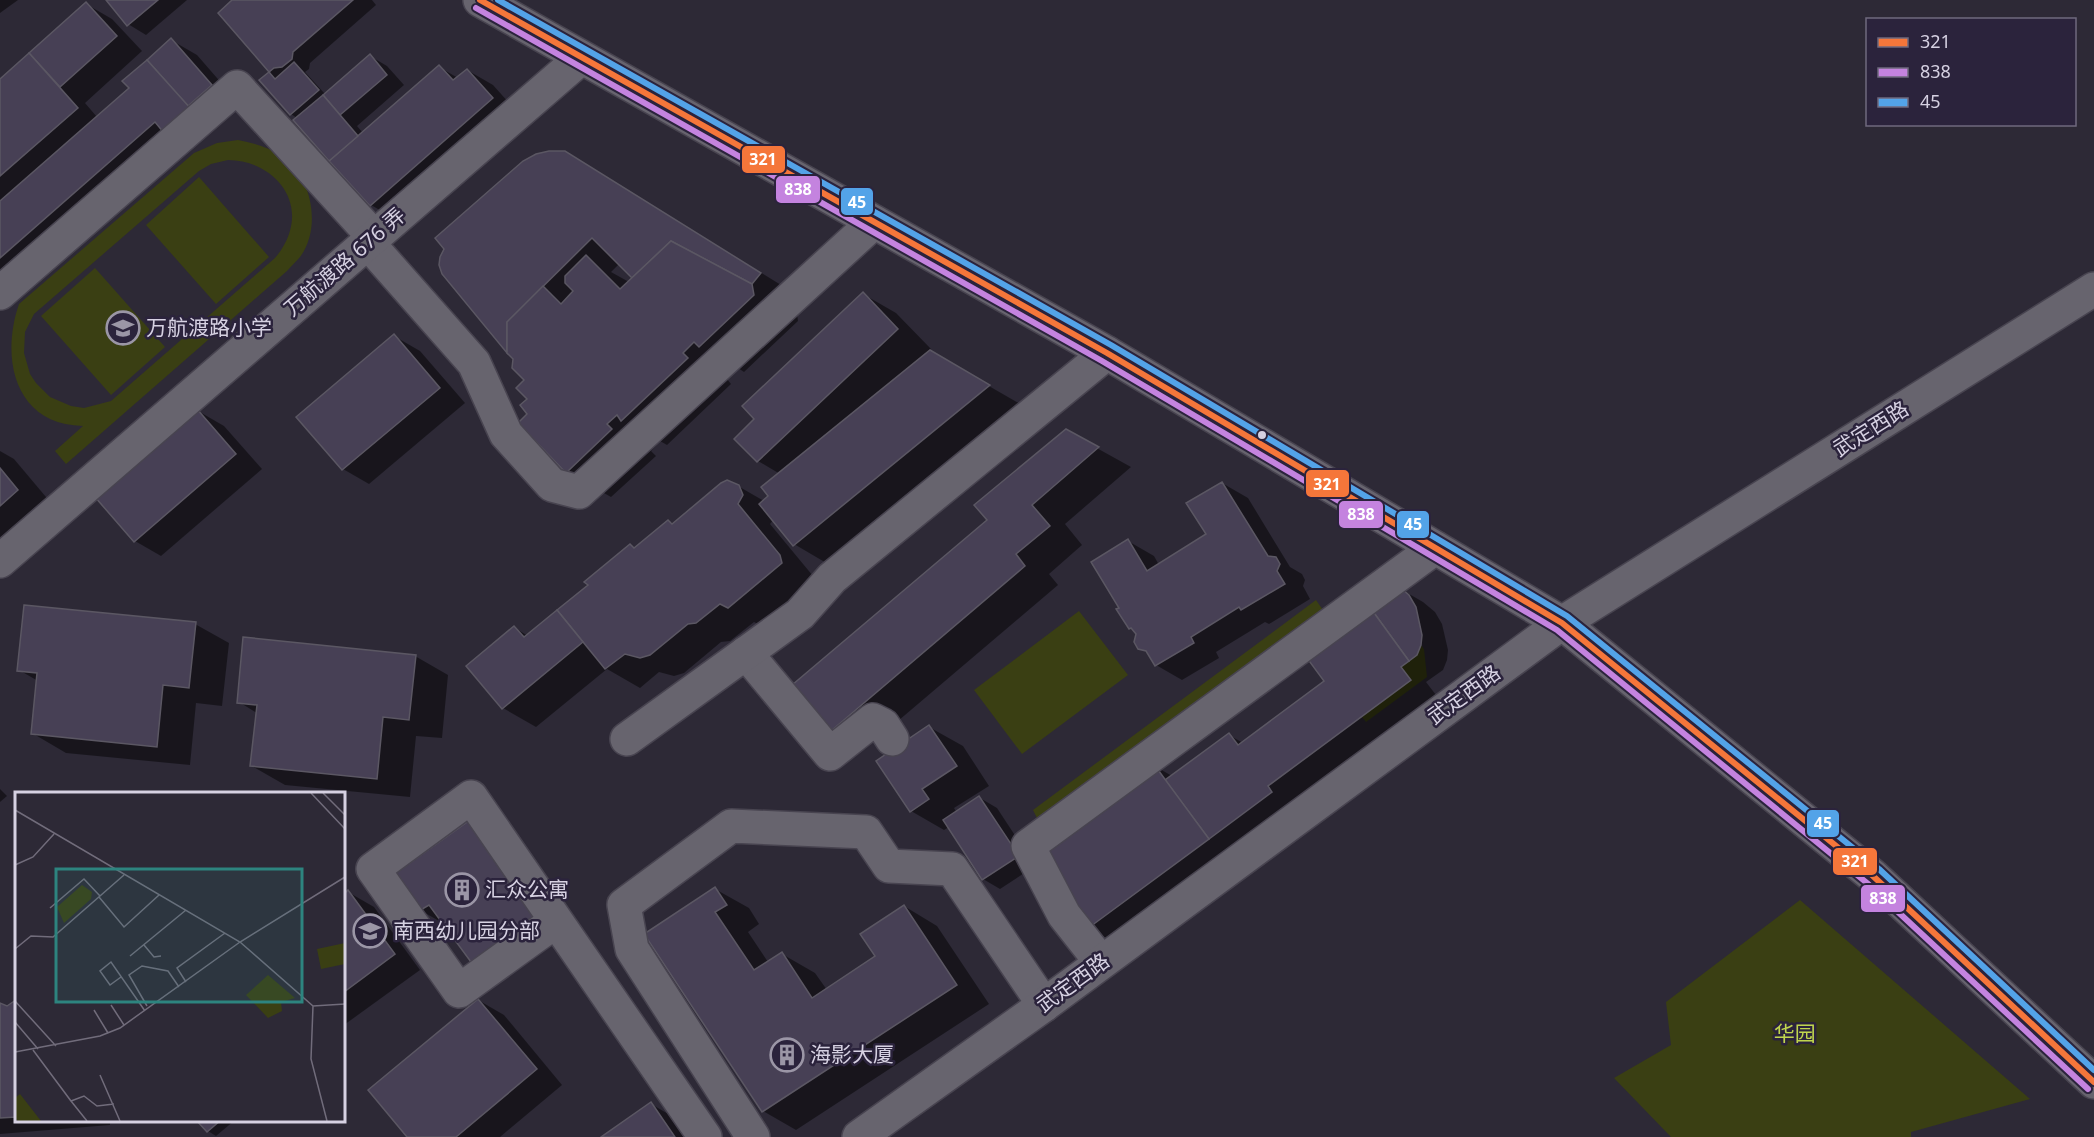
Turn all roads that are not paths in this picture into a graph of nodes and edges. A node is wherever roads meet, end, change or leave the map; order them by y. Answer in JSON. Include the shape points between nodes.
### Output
{"nodes":[{"id":1,"x":480,"y":0,"type":"edge"},
{"id":2,"x":581,"y":58,"type":"junction"},
{"id":3,"x":874,"y":222,"type":"junction"},
{"id":4,"x":371,"y":240,"type":"junction"},
{"id":5,"x":2094,"y":289,"type":"edge"},
{"id":6,"x":0,"y":293,"type":"edge"},
{"id":7,"x":1107,"y":353,"type":"junction"},
{"id":8,"x":1436,"y":548,"type":"junction"},
{"id":9,"x":0,"y":561,"type":"edge"},
{"id":10,"x":1562,"y":623,"type":"junction"},
{"id":11,"x":746,"y":653,"type":"junction"},
{"id":12,"x":627,"y":738,"type":"dead end"},
{"id":13,"x":892,"y":738,"type":"dead end"},
{"id":14,"x":556,"y":921,"type":"junction"},
{"id":15,"x":1101,"y":962,"type":"junction"},
{"id":16,"x":1044,"y":1005,"type":"junction"},
{"id":17,"x":2094,"y":1082,"type":"edge"},
{"id":18,"x":705,"y":1137,"type":"edge"},
{"id":19,"x":753,"y":1137,"type":"edge"},
{"id":20,"x":859,"y":1137,"type":"edge"}],
"edges":[{"from":1,"to":2,"type":"street"},
{"from":2,"to":3,"type":"street"},
{"from":2,"to":4,"type":"street","name":"万航渡路 676 弄"},
{"from":3,"to":4,"type":"street","via":[[579,492],[552,485],[506,434],[474,363]]},
{"from":3,"to":7,"type":"street"},
{"from":4,"to":6,"type":"street","via":[[237,87]]},
{"from":4,"to":9,"type":"street","name":"万航渡路 676 弄"},
{"from":5,"to":10,"type":"street","name":"武定西路"},
{"from":7,"to":8,"type":"street"},
{"from":7,"to":11,"type":"street","via":[[832,578],[800,614]]},
{"from":8,"to":10,"type":"street"},
{"from":8,"to":15,"type":"street","via":[[1028,846],[1064,915]]},
{"from":10,"to":15,"type":"street","name":"武定西路"},
{"from":10,"to":17,"type":"street","via":[[1873,876]]},
{"from":11,"to":12,"type":"street"},
{"from":11,"to":13,"type":"street","via":[[830,754],[873,720],[883,725]]},
{"from":14,"to":14,"type":"street","via":[[471,797],[373,869],[459,991]]},
{"from":14,"to":18,"type":"street"},
{"from":15,"to":16,"type":"street","name":"武定西路"},
{"from":16,"to":19,"type":"street","via":[[952,869],[889,866],[866,832],[731,826],[624,905],[632,949]]},
{"from":16,"to":20,"type":"street","name":"武定西路"}]}
